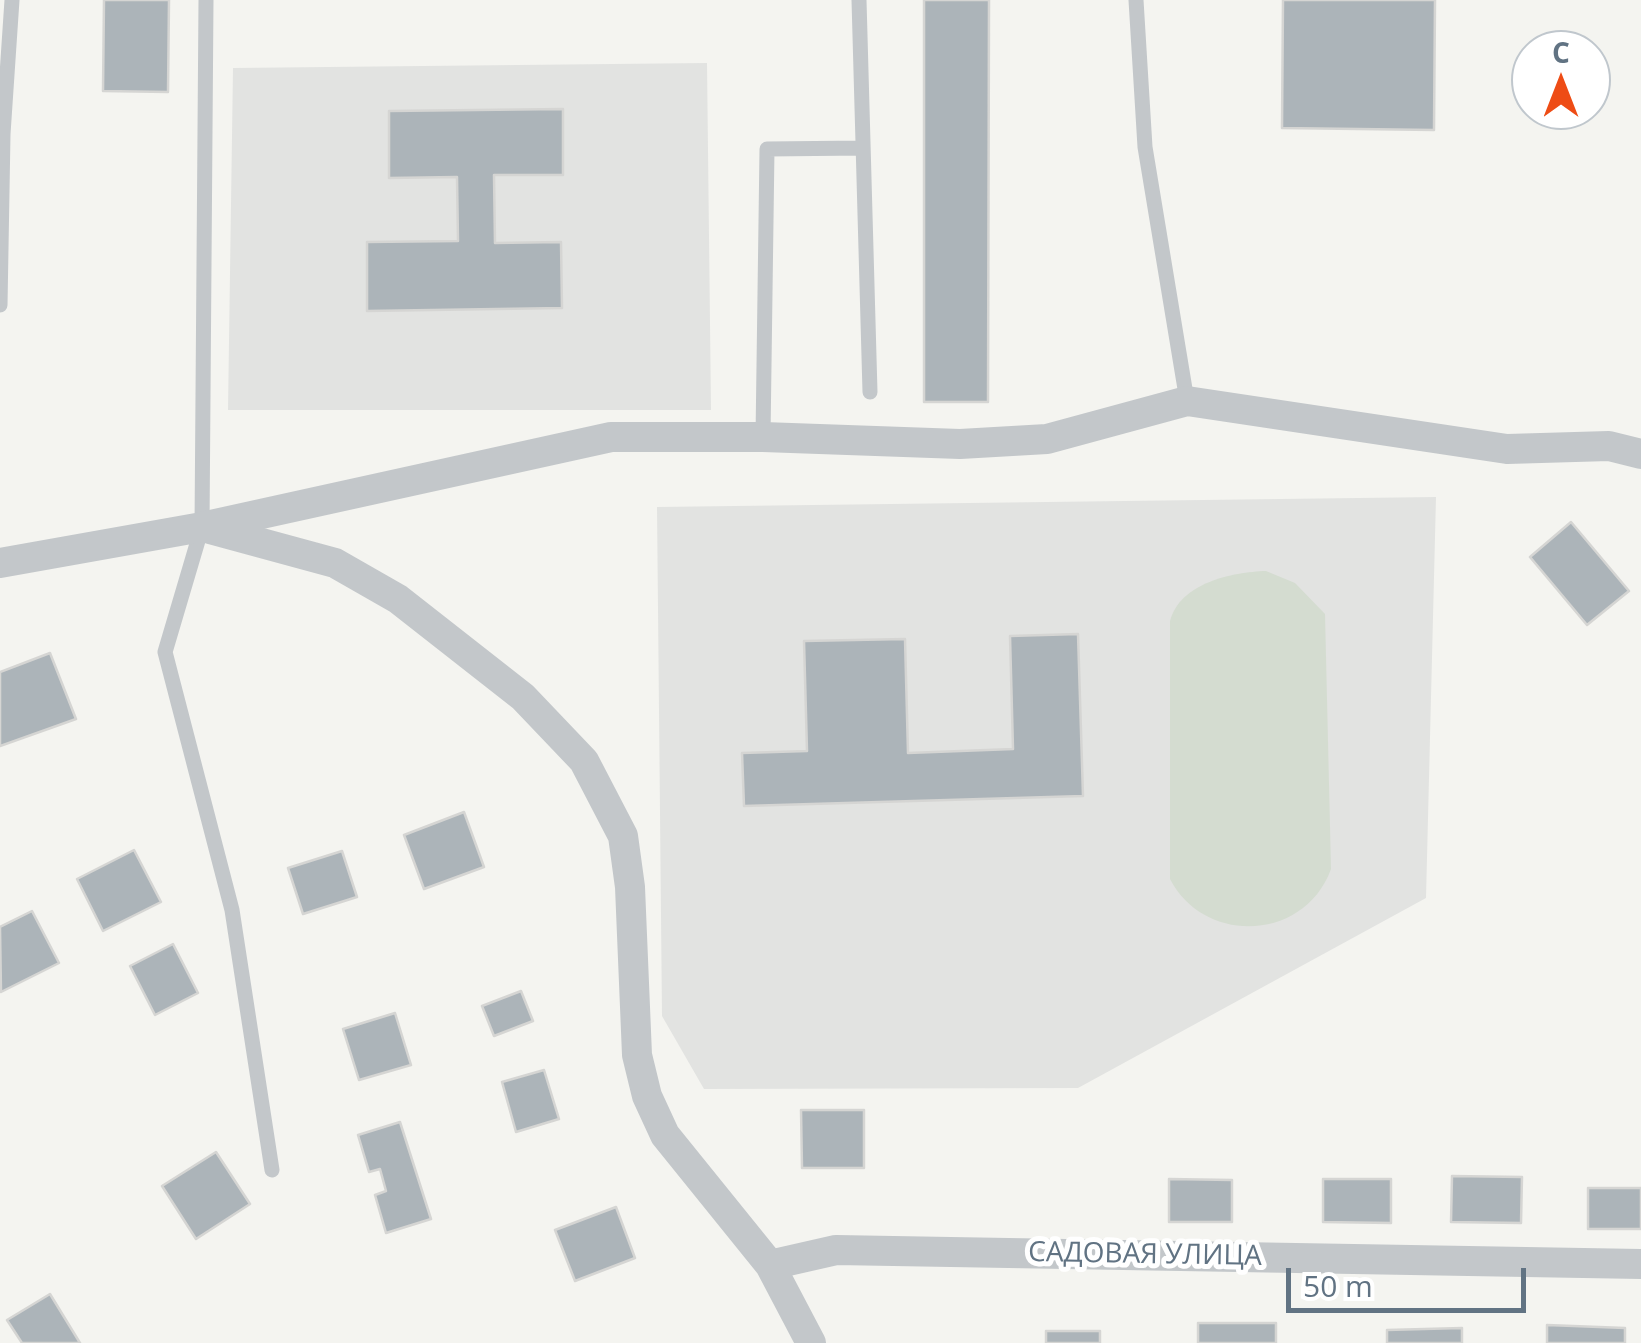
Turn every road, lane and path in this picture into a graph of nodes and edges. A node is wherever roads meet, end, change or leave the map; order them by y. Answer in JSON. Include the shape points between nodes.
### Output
{"nodes":[{"id":1,"x":12,"y":0,"type":"edge"},
{"id":2,"x":206,"y":0,"type":"edge"},
{"id":3,"x":859,"y":0,"type":"edge"},
{"id":4,"x":1136,"y":0,"type":"edge"},
{"id":5,"x":863,"y":148,"type":"junction"},
{"id":6,"x":0,"y":306,"type":"edge"},
{"id":7,"x":870,"y":392,"type":"dead end"},
{"id":8,"x":1187,"y":401,"type":"junction"},
{"id":9,"x":763,"y":437,"type":"junction"},
{"id":10,"x":1641,"y":454,"type":"edge"},
{"id":11,"x":202,"y":527,"type":"junction"},
{"id":12,"x":0,"y":563,"type":"edge"},
{"id":13,"x":272,"y":1170,"type":"dead end"},
{"id":14,"x":1641,"y":1264,"type":"edge"},
{"id":15,"x":770,"y":1265,"type":"junction"},
{"id":16,"x":812,"y":1343,"type":"edge"}],
"edges":[{"from":1,"to":6,"type":"lane"},
{"from":2,"to":11,"type":"lane"},
{"from":3,"to":5,"type":"lane"},
{"from":4,"to":8,"type":"lane","via":[[1145,147]]},
{"from":5,"to":7,"type":"lane"},
{"from":5,"to":9,"type":"lane","via":[[767,148]]},
{"from":8,"to":9,"type":"street","via":[[1047,439],[960,444]]},
{"from":8,"to":10,"type":"street","via":[[1506,449],[1609,446]]},
{"from":9,"to":11,"type":"street","via":[[610,436]]},
{"from":11,"to":12,"type":"street"},
{"from":11,"to":13,"type":"lane","via":[[165,652],[232,910]]},
{"from":11,"to":15,"type":"street","via":[[336,563],[398,599],[523,697],[584,760],[623,836],[637,1055],[647,1096],[665,1135]]},
{"from":14,"to":15,"type":"street","name":"САДОВАЯ УЛИЦА","via":[[836,1250]]},
{"from":15,"to":16,"type":"street"}]}
